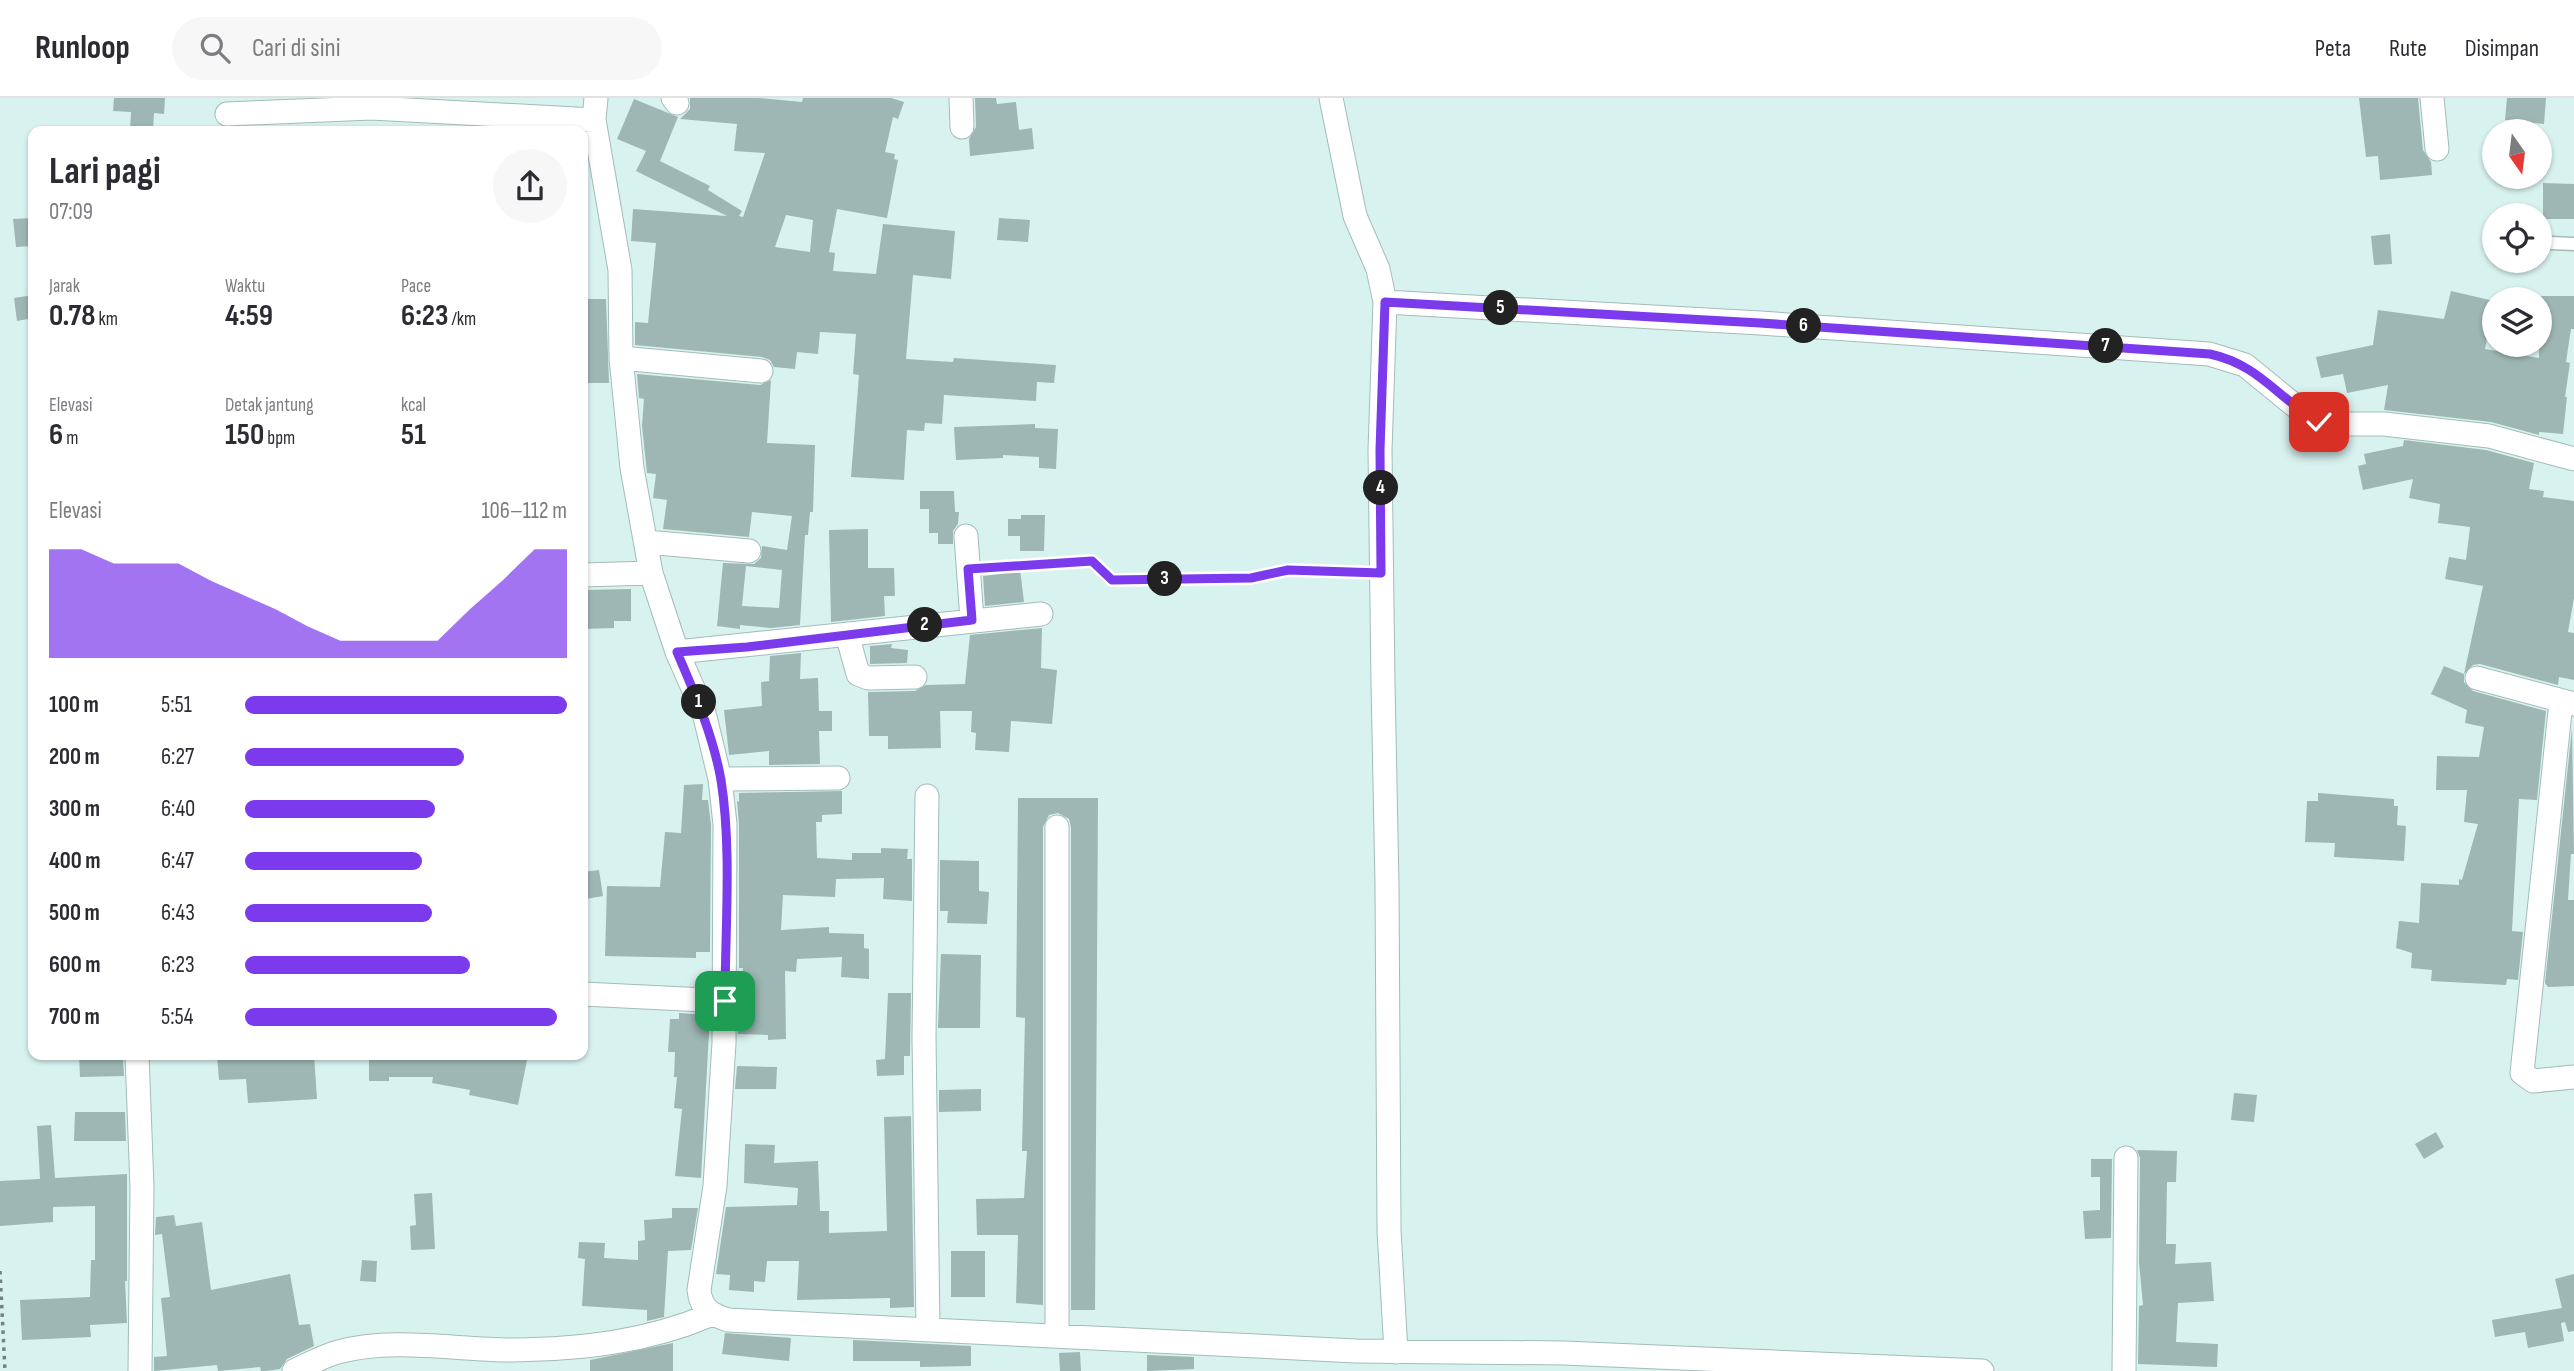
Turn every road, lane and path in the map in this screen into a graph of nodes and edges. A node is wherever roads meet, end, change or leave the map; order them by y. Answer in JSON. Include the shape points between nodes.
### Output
{"nodes":[{"id":1,"x":961,"y":98,"type":"edge"},
{"id":2,"x":1331,"y":98,"type":"edge"},
{"id":3,"x":2432,"y":98,"type":"edge"},
{"id":4,"x":595,"y":109,"type":"edge"},
{"id":5,"x":227,"y":115,"type":"edge"},
{"id":6,"x":962,"y":127,"type":"dead end"},
{"id":7,"x":2437,"y":149,"type":"dead end"},
{"id":8,"x":2552,"y":243,"type":"edge"},
{"id":9,"x":2574,"y":244,"type":"edge"},
{"id":10,"x":1385,"y":302,"type":"junction"},
{"id":11,"x":621,"y":358,"type":"junction"},
{"id":12,"x":761,"y":371,"type":"dead end"},
{"id":13,"x":2574,"y":459,"type":"edge"},
{"id":14,"x":966,"y":536,"type":"dead end"},
{"id":15,"x":646,"y":542,"type":"junction"},
{"id":16,"x":749,"y":551,"type":"dead end"},
{"id":17,"x":968,"y":569,"type":"junction"},
{"id":18,"x":652,"y":573,"type":"junction"},
{"id":19,"x":1381,"y":573,"type":"junction"},
{"id":20,"x":588,"y":575,"type":"edge"},
{"id":21,"x":1041,"y":614,"type":"dead end"},
{"id":22,"x":972,"y":620,"type":"junction"},
{"id":23,"x":847,"y":634,"type":"junction"},
{"id":24,"x":677,"y":652,"type":"junction"},
{"id":25,"x":915,"y":677,"type":"dead end"},
{"id":26,"x":2477,"y":678,"type":"dead end"},
{"id":27,"x":2568,"y":703,"type":"edge"},
{"id":28,"x":838,"y":778,"type":"dead end"},
{"id":29,"x":720,"y":779,"type":"junction"},
{"id":30,"x":927,"y":796,"type":"dead end"},
{"id":31,"x":1057,"y":827,"type":"dead end"},
{"id":32,"x":588,"y":994,"type":"edge"},
{"id":33,"x":725,"y":1001,"type":"junction"},
{"id":34,"x":137,"y":1060,"type":"edge"},
{"id":35,"x":2574,"y":1077,"type":"edge"},
{"id":36,"x":2126,"y":1158,"type":"dead end"},
{"id":37,"x":0,"y":1271,"type":"edge"},
{"id":38,"x":710,"y":1315,"type":"junction"},
{"id":39,"x":928,"y":1329,"type":"junction"},
{"id":40,"x":1057,"y":1335,"type":"junction"},
{"id":41,"x":1396,"y":1352,"type":"junction"},
{"id":42,"x":1357,"y":1361,"type":"edge"},
{"id":43,"x":1699,"y":1365,"type":"edge"},
{"id":44,"x":1847,"y":1368,"type":"edge"},
{"id":45,"x":1931,"y":1370,"type":"edge"},
{"id":46,"x":5,"y":1371,"type":"edge"},
{"id":47,"x":141,"y":1371,"type":"edge"},
{"id":48,"x":294,"y":1371,"type":"edge"},
{"id":49,"x":1982,"y":1371,"type":"edge"},
{"id":50,"x":2124,"y":1371,"type":"edge"}],
"edges":[{"from":1,"to":6,"type":"street"},
{"from":2,"to":10,"type":"street","via":[[1355,216],[1378,269]]},
{"from":3,"to":7,"type":"street"},
{"from":4,"to":5,"type":"street","via":[[371,108]]},
{"from":4,"to":11,"type":"street","via":[[620,270]]},
{"from":8,"to":9,"type":"lane"},
{"from":10,"to":13,"type":"street","via":[[2210,354],[2245,365],[2319,422],[2489,436]]},
{"from":10,"to":19,"type":"street"},
{"from":11,"to":12,"type":"street"},
{"from":11,"to":15,"type":"street","via":[[632,468]]},
{"from":14,"to":17,"type":"street"},
{"from":15,"to":16,"type":"street"},
{"from":15,"to":18,"type":"street"},
{"from":17,"to":19,"type":"path","via":[[1092,561],[1112,580],[1251,578],[1288,570]]},
{"from":17,"to":22,"type":"street"},
{"from":18,"to":20,"type":"street"},
{"from":18,"to":24,"type":"street"},
{"from":19,"to":41,"type":"street","via":[[1389,1230]]},
{"from":21,"to":22,"type":"street"},
{"from":22,"to":23,"type":"street"},
{"from":23,"to":24,"type":"street"},
{"from":23,"to":25,"type":"street","via":[[858,674]]},
{"from":24,"to":29,"type":"street","via":[[704,713]]},
{"from":26,"to":27,"type":"street"},
{"from":27,"to":35,"type":"street","via":[[2522,1073],[2533,1081]]},
{"from":28,"to":29,"type":"street"},
{"from":29,"to":33,"type":"street","via":[[725,824]]},
{"from":30,"to":39,"type":"street"},
{"from":31,"to":40,"type":"street"},
{"from":32,"to":33,"type":"street"},
{"from":33,"to":38,"type":"street","via":[[715,1186],[699,1290],[700,1302]]},
{"from":34,"to":47,"type":"street"},
{"from":36,"to":50,"type":"street"},
{"from":37,"to":46,"type":"path"},
{"from":38,"to":39,"type":"street","via":[[728,1320]]},
{"from":38,"to":48,"type":"street","via":[[683,1326],[586,1348],[382,1346],[338,1352]]},
{"from":39,"to":40,"type":"street"},
{"from":40,"to":42,"type":"street"},
{"from":41,"to":42,"type":"street"},
{"from":41,"to":43,"type":"street","via":[[1564,1353]]},
{"from":43,"to":44,"type":"street"},
{"from":44,"to":45,"type":"street"},
{"from":45,"to":49,"type":"street"}]}
